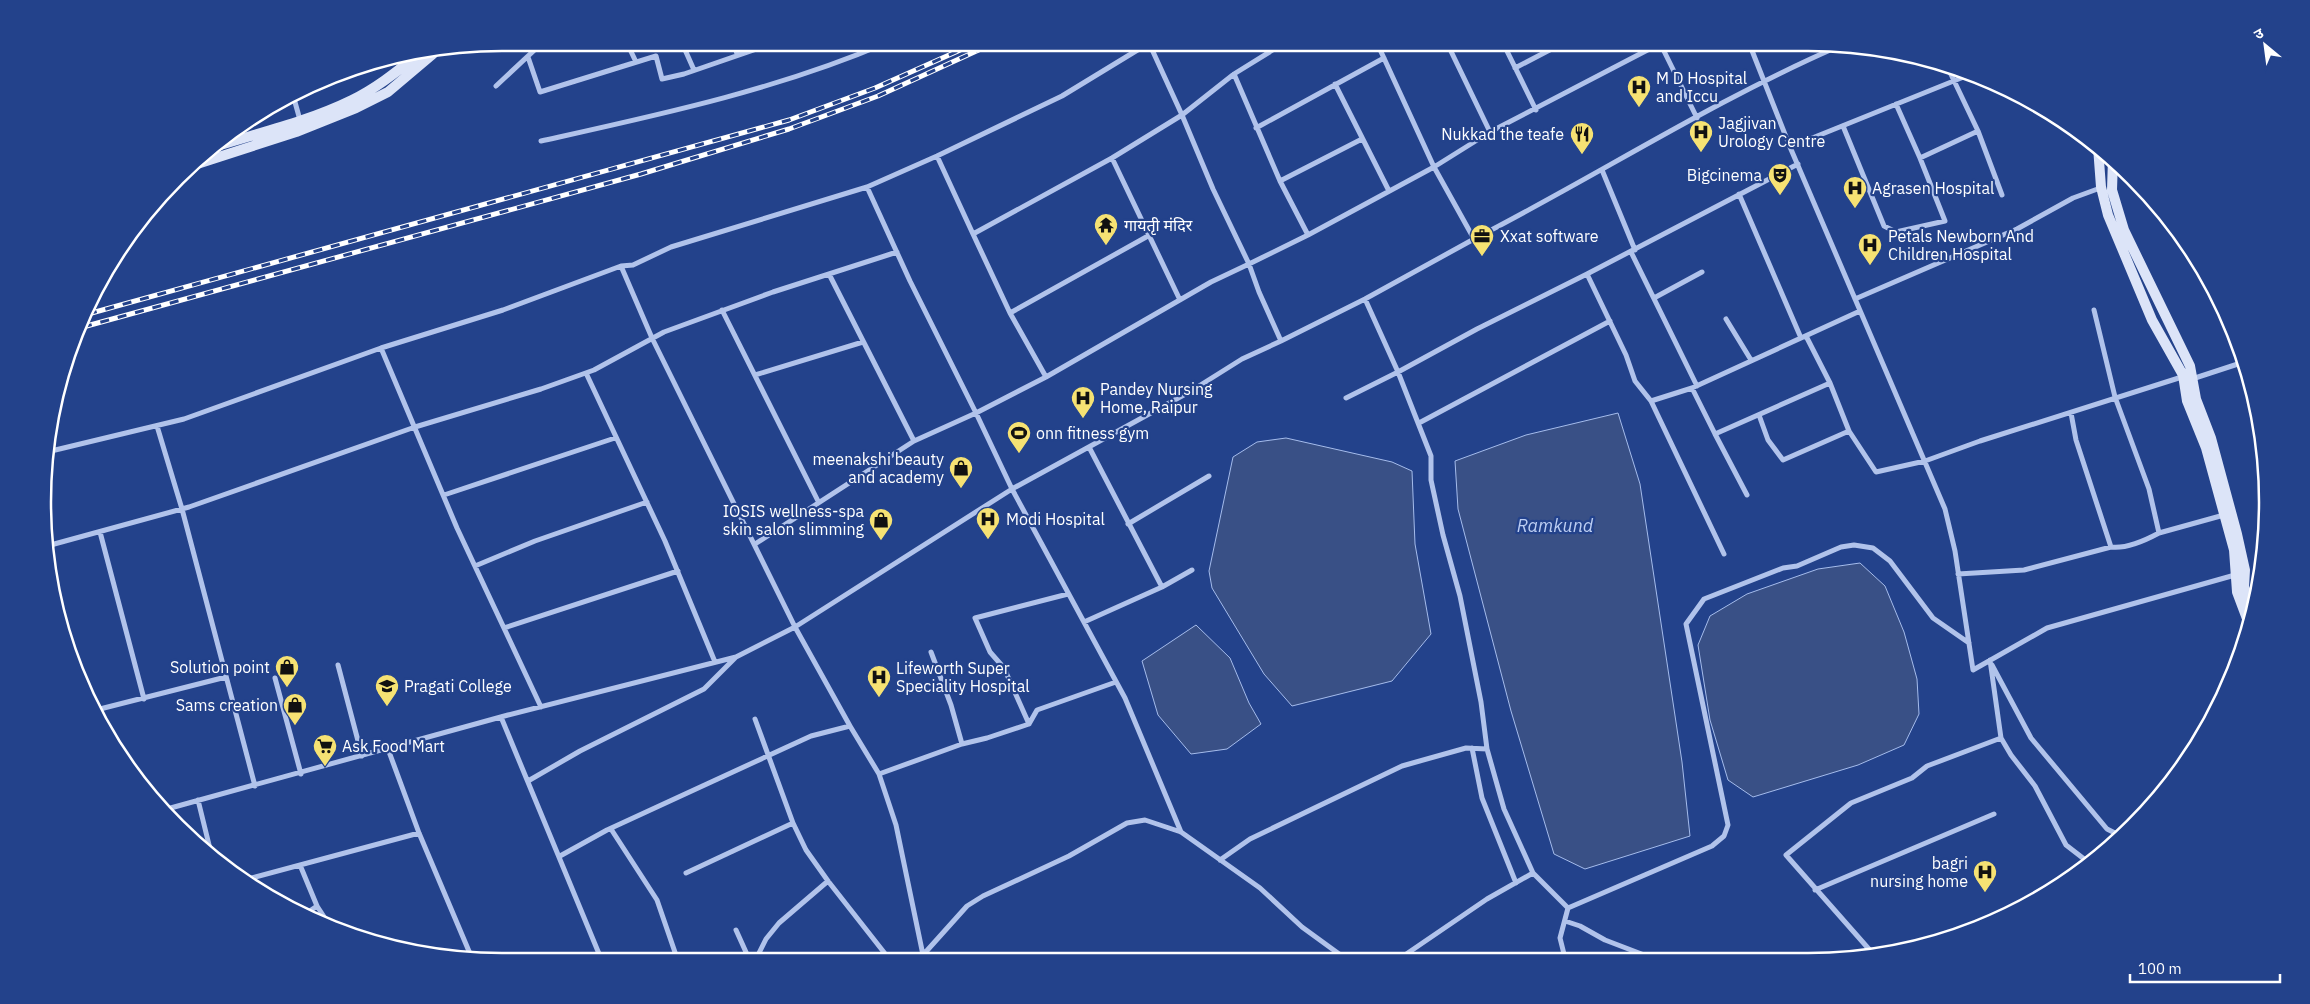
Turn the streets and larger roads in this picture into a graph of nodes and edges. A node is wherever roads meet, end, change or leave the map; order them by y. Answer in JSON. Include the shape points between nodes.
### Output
{"nodes":[{"id":1,"x":534,"y":51,"type":"edge"},
{"id":2,"x":631,"y":51,"type":"edge"},
{"id":3,"x":686,"y":51,"type":"edge"},
{"id":4,"x":736,"y":51,"type":"edge"},
{"id":5,"x":746,"y":51,"type":"edge"},
{"id":6,"x":867,"y":51,"type":"edge"},
{"id":7,"x":1136,"y":51,"type":"edge"},
{"id":8,"x":1153,"y":51,"type":"edge"},
{"id":9,"x":1270,"y":51,"type":"edge"},
{"id":10,"x":1381,"y":51,"type":"edge"},
{"id":11,"x":1451,"y":51,"type":"edge"},
{"id":12,"x":1507,"y":51,"type":"edge"},
{"id":13,"x":1546,"y":51,"type":"edge"},
{"id":14,"x":1646,"y":51,"type":"edge"},
{"id":15,"x":1665,"y":51,"type":"edge"},
{"id":16,"x":1752,"y":51,"type":"edge"},
{"id":17,"x":1827,"y":52,"type":"edge"},
{"id":18,"x":737,"y":54,"type":"junction"},
{"id":19,"x":430,"y":57,"type":"edge"},
{"id":20,"x":528,"y":57,"type":"junction"},
{"id":21,"x":1384,"y":58,"type":"junction"},
{"id":22,"x":409,"y":61,"type":"edge"},
{"id":23,"x":636,"y":62,"type":"junction"},
{"id":24,"x":1515,"y":68,"type":"junction"},
{"id":25,"x":694,"y":70,"type":"junction"},
{"id":26,"x":1234,"y":74,"type":"junction"},
{"id":27,"x":1951,"y":74,"type":"edge"},
{"id":28,"x":1961,"y":78,"type":"edge"},
{"id":29,"x":1763,"y":81,"type":"junction"},
{"id":30,"x":1954,"y":81,"type":"junction"},
{"id":31,"x":1335,"y":84,"type":"junction"},
{"id":32,"x":496,"y":86,"type":"dead end"},
{"id":33,"x":295,"y":102,"type":"edge"},
{"id":34,"x":1896,"y":104,"type":"junction"},
{"id":35,"x":1536,"y":110,"type":"junction"},
{"id":36,"x":1182,"y":115,"type":"junction"},
{"id":37,"x":1697,"y":118,"type":"junction"},
{"id":38,"x":300,"y":120,"type":"junction"},
{"id":39,"x":1844,"y":126,"type":"junction"},
{"id":40,"x":1256,"y":128,"type":"junction"},
{"id":41,"x":1978,"y":131,"type":"junction"},
{"id":42,"x":1490,"y":132,"type":"junction"},
{"id":43,"x":1362,"y":139,"type":"junction"},
{"id":44,"x":541,"y":141,"type":"dead end"},
{"id":45,"x":231,"y":142,"type":"edge"},
{"id":46,"x":1790,"y":147,"type":"junction"},
{"id":47,"x":937,"y":156,"type":"junction"},
{"id":48,"x":1112,"y":158,"type":"junction"},
{"id":49,"x":1920,"y":158,"type":"junction"},
{"id":50,"x":2099,"y":158,"type":"edge"},
{"id":51,"x":208,"y":160,"type":"edge"},
{"id":52,"x":1798,"y":164,"type":"junction"},
{"id":53,"x":1434,"y":167,"type":"junction"},
{"id":54,"x":1602,"y":170,"type":"junction"},
{"id":55,"x":2113,"y":170,"type":"edge"},
{"id":56,"x":1280,"y":181,"type":"junction"},
{"id":57,"x":2112,"y":184,"type":"junction"},
{"id":58,"x":867,"y":186,"type":"junction"},
{"id":59,"x":2101,"y":187,"type":"junction"},
{"id":60,"x":1389,"y":191,"type":"junction"},
{"id":61,"x":1740,"y":194,"type":"junction"},
{"id":62,"x":2002,"y":195,"type":"dead end"},
{"id":63,"x":973,"y":234,"type":"junction"},
{"id":64,"x":1308,"y":235,"type":"junction"},
{"id":65,"x":1148,"y":236,"type":"junction"},
{"id":66,"x":1474,"y":239,"type":"junction"},
{"id":67,"x":1633,"y":251,"type":"junction"},
{"id":68,"x":897,"y":252,"type":"junction"},
{"id":69,"x":1249,"y":264,"type":"junction"},
{"id":70,"x":621,"y":266,"type":"junction"},
{"id":71,"x":1702,"y":272,"type":"dead end"},
{"id":72,"x":829,"y":274,"type":"junction"},
{"id":73,"x":1587,"y":274,"type":"junction"},
{"id":74,"x":1654,"y":298,"type":"junction"},
{"id":75,"x":1366,"y":299,"type":"junction"},
{"id":76,"x":1855,"y":299,"type":"junction"},
{"id":77,"x":1180,"y":300,"type":"junction"},
{"id":78,"x":722,"y":310,"type":"junction"},
{"id":79,"x":2094,"y":310,"type":"dead end"},
{"id":80,"x":1860,"y":311,"type":"junction"},
{"id":81,"x":1010,"y":313,"type":"junction"},
{"id":82,"x":1726,"y":319,"type":"dead end"},
{"id":83,"x":1610,"y":322,"type":"junction"},
{"id":84,"x":652,"y":338,"type":"junction"},
{"id":85,"x":1803,"y":338,"type":"junction"},
{"id":86,"x":1281,"y":341,"type":"junction"},
{"id":87,"x":863,"y":342,"type":"junction"},
{"id":88,"x":382,"y":348,"type":"junction"},
{"id":89,"x":1751,"y":360,"type":"junction"},
{"id":90,"x":2237,"y":364,"type":"edge"},
{"id":91,"x":1398,"y":372,"type":"junction"},
{"id":92,"x":586,"y":373,"type":"junction"},
{"id":93,"x":754,"y":375,"type":"junction"},
{"id":94,"x":2182,"y":375,"type":"junction"},
{"id":95,"x":1046,"y":377,"type":"junction"},
{"id":96,"x":2193,"y":380,"type":"junction"},
{"id":97,"x":1830,"y":383,"type":"junction"},
{"id":98,"x":1695,"y":387,"type":"junction"},
{"id":99,"x":2115,"y":397,"type":"junction"},
{"id":100,"x":1346,"y":398,"type":"dead end"},
{"id":101,"x":1651,"y":401,"type":"junction"},
{"id":102,"x":976,"y":413,"type":"junction"},
{"id":103,"x":2071,"y":413,"type":"junction"},
{"id":104,"x":1759,"y":415,"type":"junction"},
{"id":105,"x":1419,"y":423,"type":"junction"},
{"id":106,"x":157,"y":426,"type":"junction"},
{"id":107,"x":415,"y":427,"type":"junction"},
{"id":108,"x":1849,"y":431,"type":"junction"},
{"id":109,"x":1715,"y":434,"type":"junction"},
{"id":110,"x":615,"y":438,"type":"junction"},
{"id":111,"x":914,"y":441,"type":"junction"},
{"id":112,"x":1089,"y":447,"type":"junction"},
{"id":113,"x":54,"y":450,"type":"edge"},
{"id":114,"x":1925,"y":461,"type":"junction"},
{"id":115,"x":1209,"y":476,"type":"dead end"},
{"id":116,"x":1012,"y":489,"type":"junction"},
{"id":117,"x":444,"y":495,"type":"junction"},
{"id":118,"x":1747,"y":495,"type":"dead end"},
{"id":119,"x":818,"y":501,"type":"junction"},
{"id":120,"x":647,"y":502,"type":"junction"},
{"id":121,"x":182,"y":509,"type":"junction"},
{"id":122,"x":2224,"y":516,"type":"junction"},
{"id":123,"x":1128,"y":524,"type":"junction"},
{"id":124,"x":100,"y":532,"type":"junction"},
{"id":125,"x":2159,"y":533,"type":"junction"},
{"id":126,"x":53,"y":544,"type":"edge"},
{"id":127,"x":755,"y":544,"type":"junction"},
{"id":128,"x":2111,"y":547,"type":"junction"},
{"id":129,"x":1724,"y":554,"type":"dead end"},
{"id":130,"x":475,"y":566,"type":"junction"},
{"id":131,"x":1192,"y":570,"type":"dead end"},
{"id":132,"x":678,"y":571,"type":"junction"},
{"id":133,"x":2240,"y":572,"type":"junction"},
{"id":134,"x":1958,"y":574,"type":"junction"},
{"id":135,"x":1162,"y":587,"type":"junction"},
{"id":136,"x":1068,"y":594,"type":"junction"},
{"id":137,"x":2248,"y":597,"type":"edge"},
{"id":138,"x":2245,"y":612,"type":"edge"},
{"id":139,"x":1084,"y":622,"type":"junction"},
{"id":140,"x":795,"y":627,"type":"junction"},
{"id":141,"x":504,"y":628,"type":"junction"},
{"id":142,"x":1969,"y":643,"type":"junction"},
{"id":143,"x":931,"y":652,"type":"dead end"},
{"id":144,"x":736,"y":657,"type":"junction"},
{"id":145,"x":1990,"y":660,"type":"junction"},
{"id":146,"x":715,"y":662,"type":"junction"},
{"id":147,"x":338,"y":665,"type":"dead end"},
{"id":148,"x":226,"y":676,"type":"junction"},
{"id":149,"x":275,"y":678,"type":"dead end"},
{"id":150,"x":1116,"y":682,"type":"junction"},
{"id":151,"x":144,"y":699,"type":"junction"},
{"id":152,"x":541,"y":707,"type":"junction"},
{"id":153,"x":102,"y":709,"type":"edge"},
{"id":154,"x":502,"y":717,"type":"junction"},
{"id":155,"x":755,"y":719,"type":"dead end"},
{"id":156,"x":1029,"y":724,"type":"junction"},
{"id":157,"x":850,"y":726,"type":"junction"},
{"id":158,"x":2001,"y":738,"type":"junction"},
{"id":159,"x":962,"y":744,"type":"junction"},
{"id":160,"x":1472,"y":748,"type":"junction"},
{"id":161,"x":388,"y":749,"type":"junction"},
{"id":162,"x":1487,"y":749,"type":"junction"},
{"id":163,"x":769,"y":755,"type":"junction"},
{"id":164,"x":362,"y":756,"type":"junction"},
{"id":165,"x":301,"y":774,"type":"junction"},
{"id":166,"x":879,"y":774,"type":"junction"},
{"id":167,"x":528,"y":781,"type":"junction"},
{"id":168,"x":255,"y":786,"type":"junction"},
{"id":169,"x":198,"y":800,"type":"junction"},
{"id":170,"x":171,"y":808,"type":"edge"},
{"id":171,"x":1994,"y":814,"type":"dead end"},
{"id":172,"x":793,"y":823,"type":"junction"},
{"id":173,"x":611,"y":829,"type":"junction"},
{"id":174,"x":1181,"y":832,"type":"junction"},
{"id":175,"x":418,"y":833,"type":"junction"},
{"id":176,"x":2114,"y":833,"type":"edge"},
{"id":177,"x":209,"y":844,"type":"edge"},
{"id":178,"x":560,"y":856,"type":"junction"},
{"id":179,"x":2084,"y":859,"type":"edge"},
{"id":180,"x":1220,"y":860,"type":"junction"},
{"id":181,"x":300,"y":865,"type":"junction"},
{"id":182,"x":686,"y":872,"type":"dead end"},
{"id":183,"x":1533,"y":873,"type":"junction"},
{"id":184,"x":253,"y":878,"type":"edge"},
{"id":185,"x":828,"y":881,"type":"junction"},
{"id":186,"x":1516,"y":883,"type":"junction"},
{"id":187,"x":1815,"y":890,"type":"junction"},
{"id":188,"x":317,"y":906,"type":"junction"},
{"id":189,"x":1568,"y":908,"type":"junction"},
{"id":190,"x":311,"y":910,"type":"edge"},
{"id":191,"x":323,"y":915,"type":"edge"},
{"id":192,"x":1565,"y":921,"type":"junction"},
{"id":193,"x":736,"y":930,"type":"dead end"},
{"id":194,"x":931,"y":946,"type":"junction"},
{"id":195,"x":1868,"y":949,"type":"edge"},
{"id":196,"x":469,"y":952,"type":"edge"},
{"id":197,"x":599,"y":953,"type":"edge"},
{"id":198,"x":675,"y":953,"type":"edge"},
{"id":199,"x":746,"y":953,"type":"edge"},
{"id":200,"x":759,"y":953,"type":"edge"},
{"id":201,"x":885,"y":953,"type":"edge"},
{"id":202,"x":923,"y":953,"type":"edge"},
{"id":203,"x":925,"y":953,"type":"edge"},
{"id":204,"x":931,"y":953,"type":"edge"},
{"id":205,"x":1338,"y":953,"type":"edge"},
{"id":206,"x":1408,"y":953,"type":"edge"},
{"id":207,"x":1564,"y":953,"type":"edge"},
{"id":208,"x":1639,"y":953,"type":"edge"}],
"edges":[{"from":1,"to":20,"type":"street"},
{"from":2,"to":23,"type":"street"},
{"from":3,"to":25,"type":"street"},
{"from":4,"to":18,"type":"street"},
{"from":5,"to":18,"type":"street"},
{"from":6,"to":44,"type":"street","via":[[733,96]]},
{"from":7,"to":47,"type":"street","via":[[1062,96]]},
{"from":8,"to":36,"type":"street"},
{"from":9,"to":26,"type":"street"},
{"from":10,"to":21,"type":"street"},
{"from":11,"to":42,"type":"street"},
{"from":12,"to":24,"type":"street"},
{"from":13,"to":24,"type":"street"},
{"from":14,"to":35,"type":"street"},
{"from":15,"to":37,"type":"street"},
{"from":16,"to":29,"type":"street"},
{"from":17,"to":29,"type":"street"},
{"from":18,"to":25,"type":"street"},
{"from":19,"to":51,"type":"street","via":[[388,92],[356,108],[296,132]]},
{"from":20,"to":23,"type":"street","via":[[540,92]]},
{"from":20,"to":32,"type":"street"},
{"from":21,"to":31,"type":"street"},
{"from":21,"to":53,"type":"street"},
{"from":22,"to":38,"type":"street","via":[[390,78],[352,100]]},
{"from":23,"to":25,"type":"street","via":[[656,56],[662,79]]},
{"from":24,"to":35,"type":"street"},
{"from":26,"to":36,"type":"street"},
{"from":26,"to":40,"type":"street"},
{"from":27,"to":30,"type":"street"},
{"from":28,"to":30,"type":"street"},
{"from":29,"to":37,"type":"street"},
{"from":29,"to":46,"type":"street"},
{"from":30,"to":34,"type":"street"},
{"from":30,"to":41,"type":"street"},
{"from":31,"to":40,"type":"street"},
{"from":31,"to":43,"type":"street"},
{"from":33,"to":38,"type":"street"},
{"from":34,"to":39,"type":"street"},
{"from":34,"to":49,"type":"street"},
{"from":35,"to":42,"type":"street"},
{"from":36,"to":48,"type":"street"},
{"from":36,"to":69,"type":"street"},
{"from":37,"to":54,"type":"street"},
{"from":38,"to":45,"type":"street"},
{"from":39,"to":46,"type":"street"},
{"from":39,"to":49,"type":"street","via":[[1884,226],[1896,232],[1944,221]]},
{"from":40,"to":56,"type":"street"},
{"from":41,"to":49,"type":"street"},
{"from":41,"to":62,"type":"street"},
{"from":42,"to":53,"type":"street"},
{"from":43,"to":56,"type":"street"},
{"from":43,"to":60,"type":"street"},
{"from":46,"to":52,"type":"street"},
{"from":47,"to":58,"type":"street"},
{"from":47,"to":63,"type":"street"},
{"from":48,"to":63,"type":"street"},
{"from":48,"to":65,"type":"street"},
{"from":50,"to":59,"type":"street"},
{"from":52,"to":61,"type":"street"},
{"from":52,"to":76,"type":"street"},
{"from":53,"to":60,"type":"street"},
{"from":53,"to":66,"type":"street"},
{"from":54,"to":66,"type":"street"},
{"from":54,"to":67,"type":"street"},
{"from":55,"to":57,"type":"street"},
{"from":56,"to":64,"type":"street"},
{"from":57,"to":59,"type":"street"},
{"from":57,"to":96,"type":"street","via":[[2124,230],[2186,358]]},
{"from":58,"to":68,"type":"street"},
{"from":58,"to":70,"type":"street","via":[[671,247]]},
{"from":59,"to":76,"type":"street","via":[[2073,198],[2017,229]]},
{"from":59,"to":94,"type":"street","via":[[2108,215],[2152,320]]},
{"from":60,"to":64,"type":"street"},
{"from":61,"to":67,"type":"street"},
{"from":61,"to":85,"type":"street"},
{"from":63,"to":81,"type":"street"},
{"from":64,"to":69,"type":"street"},
{"from":65,"to":77,"type":"street"},
{"from":65,"to":81,"type":"street"},
{"from":66,"to":75,"type":"street"},
{"from":67,"to":73,"type":"street"},
{"from":67,"to":74,"type":"street"},
{"from":68,"to":72,"type":"street"},
{"from":68,"to":102,"type":"street"},
{"from":69,"to":77,"type":"street"},
{"from":69,"to":86,"type":"street"},
{"from":70,"to":84,"type":"street"},
{"from":70,"to":88,"type":"street","via":[[502,310]]},
{"from":71,"to":74,"type":"street"},
{"from":72,"to":78,"type":"street"},
{"from":72,"to":87,"type":"street"},
{"from":73,"to":83,"type":"street"},
{"from":73,"to":91,"type":"street"},
{"from":74,"to":98,"type":"street"},
{"from":75,"to":86,"type":"street"},
{"from":75,"to":91,"type":"street"},
{"from":76,"to":80,"type":"street"},
{"from":77,"to":95,"type":"street"},
{"from":78,"to":84,"type":"street"},
{"from":78,"to":93,"type":"street"},
{"from":79,"to":99,"type":"street"},
{"from":80,"to":85,"type":"street"},
{"from":80,"to":114,"type":"street"},
{"from":81,"to":95,"type":"street"},
{"from":82,"to":89,"type":"street"},
{"from":83,"to":101,"type":"street","via":[[1635,381]]},
{"from":83,"to":105,"type":"street"},
{"from":84,"to":92,"type":"street"},
{"from":84,"to":127,"type":"street"},
{"from":85,"to":89,"type":"street"},
{"from":85,"to":97,"type":"street"},
{"from":86,"to":112,"type":"street","via":[[1242,359]]},
{"from":87,"to":93,"type":"street"},
{"from":87,"to":111,"type":"street"},
{"from":88,"to":106,"type":"street"},
{"from":88,"to":107,"type":"street"},
{"from":89,"to":98,"type":"street"},
{"from":90,"to":96,"type":"street"},
{"from":91,"to":100,"type":"street"},
{"from":91,"to":105,"type":"street"},
{"from":92,"to":107,"type":"street"},
{"from":92,"to":110,"type":"street"},
{"from":93,"to":119,"type":"street"},
{"from":94,"to":96,"type":"street"},
{"from":94,"to":99,"type":"street"},
{"from":94,"to":122,"type":"street","via":[[2187,401],[2206,448]]},
{"from":95,"to":102,"type":"street"},
{"from":96,"to":133,"type":"street","via":[[2237,534]]},
{"from":97,"to":104,"type":"street"},
{"from":97,"to":108,"type":"street"},
{"from":98,"to":101,"type":"street"},
{"from":98,"to":109,"type":"street"},
{"from":99,"to":103,"type":"street"},
{"from":99,"to":125,"type":"street","via":[[2149,489]]},
{"from":101,"to":129,"type":"street"},
{"from":102,"to":111,"type":"street"},
{"from":102,"to":116,"type":"street"},
{"from":103,"to":114,"type":"street"},
{"from":103,"to":128,"type":"street","via":[[2076,440]]},
{"from":104,"to":108,"type":"street","via":[[1768,440],[1783,460]]},
{"from":104,"to":109,"type":"street"},
{"from":105,"to":162,"type":"street","via":[[1431,456],[1431,480],[1460,596]]},
{"from":106,"to":113,"type":"street"},
{"from":106,"to":121,"type":"street"},
{"from":107,"to":117,"type":"street"},
{"from":107,"to":121,"type":"street"},
{"from":108,"to":114,"type":"street","via":[[1876,472]]},
{"from":109,"to":118,"type":"street"},
{"from":110,"to":117,"type":"street"},
{"from":110,"to":120,"type":"street"},
{"from":111,"to":119,"type":"street"},
{"from":112,"to":116,"type":"street"},
{"from":112,"to":123,"type":"street"},
{"from":114,"to":134,"type":"street","via":[[1945,509]]},
{"from":115,"to":123,"type":"street"},
{"from":116,"to":136,"type":"street"},
{"from":116,"to":140,"type":"street"},
{"from":117,"to":130,"type":"street"},
{"from":119,"to":127,"type":"street"},
{"from":120,"to":130,"type":"street"},
{"from":120,"to":132,"type":"street"},
{"from":121,"to":124,"type":"street"},
{"from":121,"to":148,"type":"street"},
{"from":122,"to":125,"type":"street"},
{"from":122,"to":133,"type":"street"},
{"from":123,"to":135,"type":"street"},
{"from":124,"to":126,"type":"street"},
{"from":124,"to":151,"type":"street"},
{"from":125,"to":128,"type":"street","via":[[2117,548]]},
{"from":127,"to":140,"type":"street"},
{"from":128,"to":134,"type":"street","via":[[2024,570]]},
{"from":130,"to":141,"type":"street"},
{"from":131,"to":135,"type":"street"},
{"from":132,"to":141,"type":"street"},
{"from":132,"to":146,"type":"street"},
{"from":133,"to":137,"type":"street"},
{"from":133,"to":138,"type":"street","via":[[2237,592]]},
{"from":133,"to":145,"type":"street","via":[[2047,628]]},
{"from":134,"to":142,"type":"street"},
{"from":135,"to":139,"type":"street"},
{"from":136,"to":139,"type":"street"},
{"from":136,"to":156,"type":"street","via":[[975,618],[990,652],[1004,668]]},
{"from":139,"to":150,"type":"street"},
{"from":140,"to":144,"type":"street"},
{"from":140,"to":157,"type":"street"},
{"from":141,"to":152,"type":"street"},
{"from":142,"to":145,"type":"street","via":[[1973,670]]},
{"from":142,"to":189,"type":"street","via":[[1933,618],[1890,561],[1874,548],[1841,547],[1704,599],[1686,624],[1728,825],[1724,836],[1712,846]]},
{"from":143,"to":159,"type":"street"},
{"from":144,"to":146,"type":"street"},
{"from":144,"to":167,"type":"street","via":[[704,688]]},
{"from":145,"to":158,"type":"street"},
{"from":145,"to":176,"type":"street","via":[[2031,738],[2107,829]]},
{"from":146,"to":152,"type":"street"},
{"from":147,"to":164,"type":"street"},
{"from":148,"to":151,"type":"street"},
{"from":148,"to":168,"type":"street"},
{"from":149,"to":165,"type":"street"},
{"from":150,"to":156,"type":"street","via":[[1037,710]]},
{"from":150,"to":174,"type":"street"},
{"from":151,"to":153,"type":"street"},
{"from":152,"to":154,"type":"street"},
{"from":154,"to":161,"type":"street"},
{"from":154,"to":167,"type":"street"},
{"from":155,"to":163,"type":"street"},
{"from":156,"to":159,"type":"street"},
{"from":157,"to":163,"type":"street","via":[[811,736]]},
{"from":157,"to":166,"type":"street"},
{"from":158,"to":179,"type":"street","via":[[2035,786],[2066,845]]},
{"from":158,"to":187,"type":"street","via":[[1927,766],[1912,778],[1851,803],[1786,855]]},
{"from":159,"to":166,"type":"street"},
{"from":160,"to":162,"type":"street"},
{"from":160,"to":180,"type":"street","via":[[1402,766],[1378,776],[1250,839]]},
{"from":160,"to":186,"type":"street","via":[[1482,798]]},
{"from":161,"to":164,"type":"street"},
{"from":161,"to":175,"type":"street"},
{"from":162,"to":183,"type":"street","via":[[1504,809]]},
{"from":163,"to":172,"type":"street"},
{"from":163,"to":173,"type":"street"},
{"from":164,"to":165,"type":"street"},
{"from":165,"to":168,"type":"street"},
{"from":166,"to":202,"type":"street","via":[[896,825]]},
{"from":167,"to":178,"type":"street"},
{"from":168,"to":169,"type":"street"},
{"from":169,"to":170,"type":"street"},
{"from":169,"to":177,"type":"street"},
{"from":171,"to":187,"type":"street"},
{"from":172,"to":182,"type":"street"},
{"from":172,"to":185,"type":"street","via":[[806,850]]},
{"from":173,"to":178,"type":"street"},
{"from":173,"to":198,"type":"street","via":[[657,900]]},
{"from":174,"to":180,"type":"street"},
{"from":174,"to":194,"type":"street","via":[[1145,820],[1127,824],[1069,856],[983,896],[967,906]]},
{"from":175,"to":181,"type":"street"},
{"from":175,"to":196,"type":"street"},
{"from":178,"to":197,"type":"street"},
{"from":180,"to":205,"type":"street","via":[[1260,888],[1302,927]]},
{"from":181,"to":184,"type":"street"},
{"from":181,"to":188,"type":"street"},
{"from":183,"to":186,"type":"street"},
{"from":183,"to":189,"type":"street"},
{"from":185,"to":200,"type":"street","via":[[780,923]]},
{"from":185,"to":201,"type":"street"},
{"from":186,"to":206,"type":"street"},
{"from":187,"to":195,"type":"street"},
{"from":188,"to":190,"type":"street"},
{"from":188,"to":191,"type":"street"},
{"from":189,"to":192,"type":"street"},
{"from":192,"to":207,"type":"street","via":[[1560,938]]},
{"from":192,"to":208,"type":"street"},
{"from":193,"to":199,"type":"street"},
{"from":194,"to":203,"type":"street"},
{"from":194,"to":204,"type":"street"}]}
